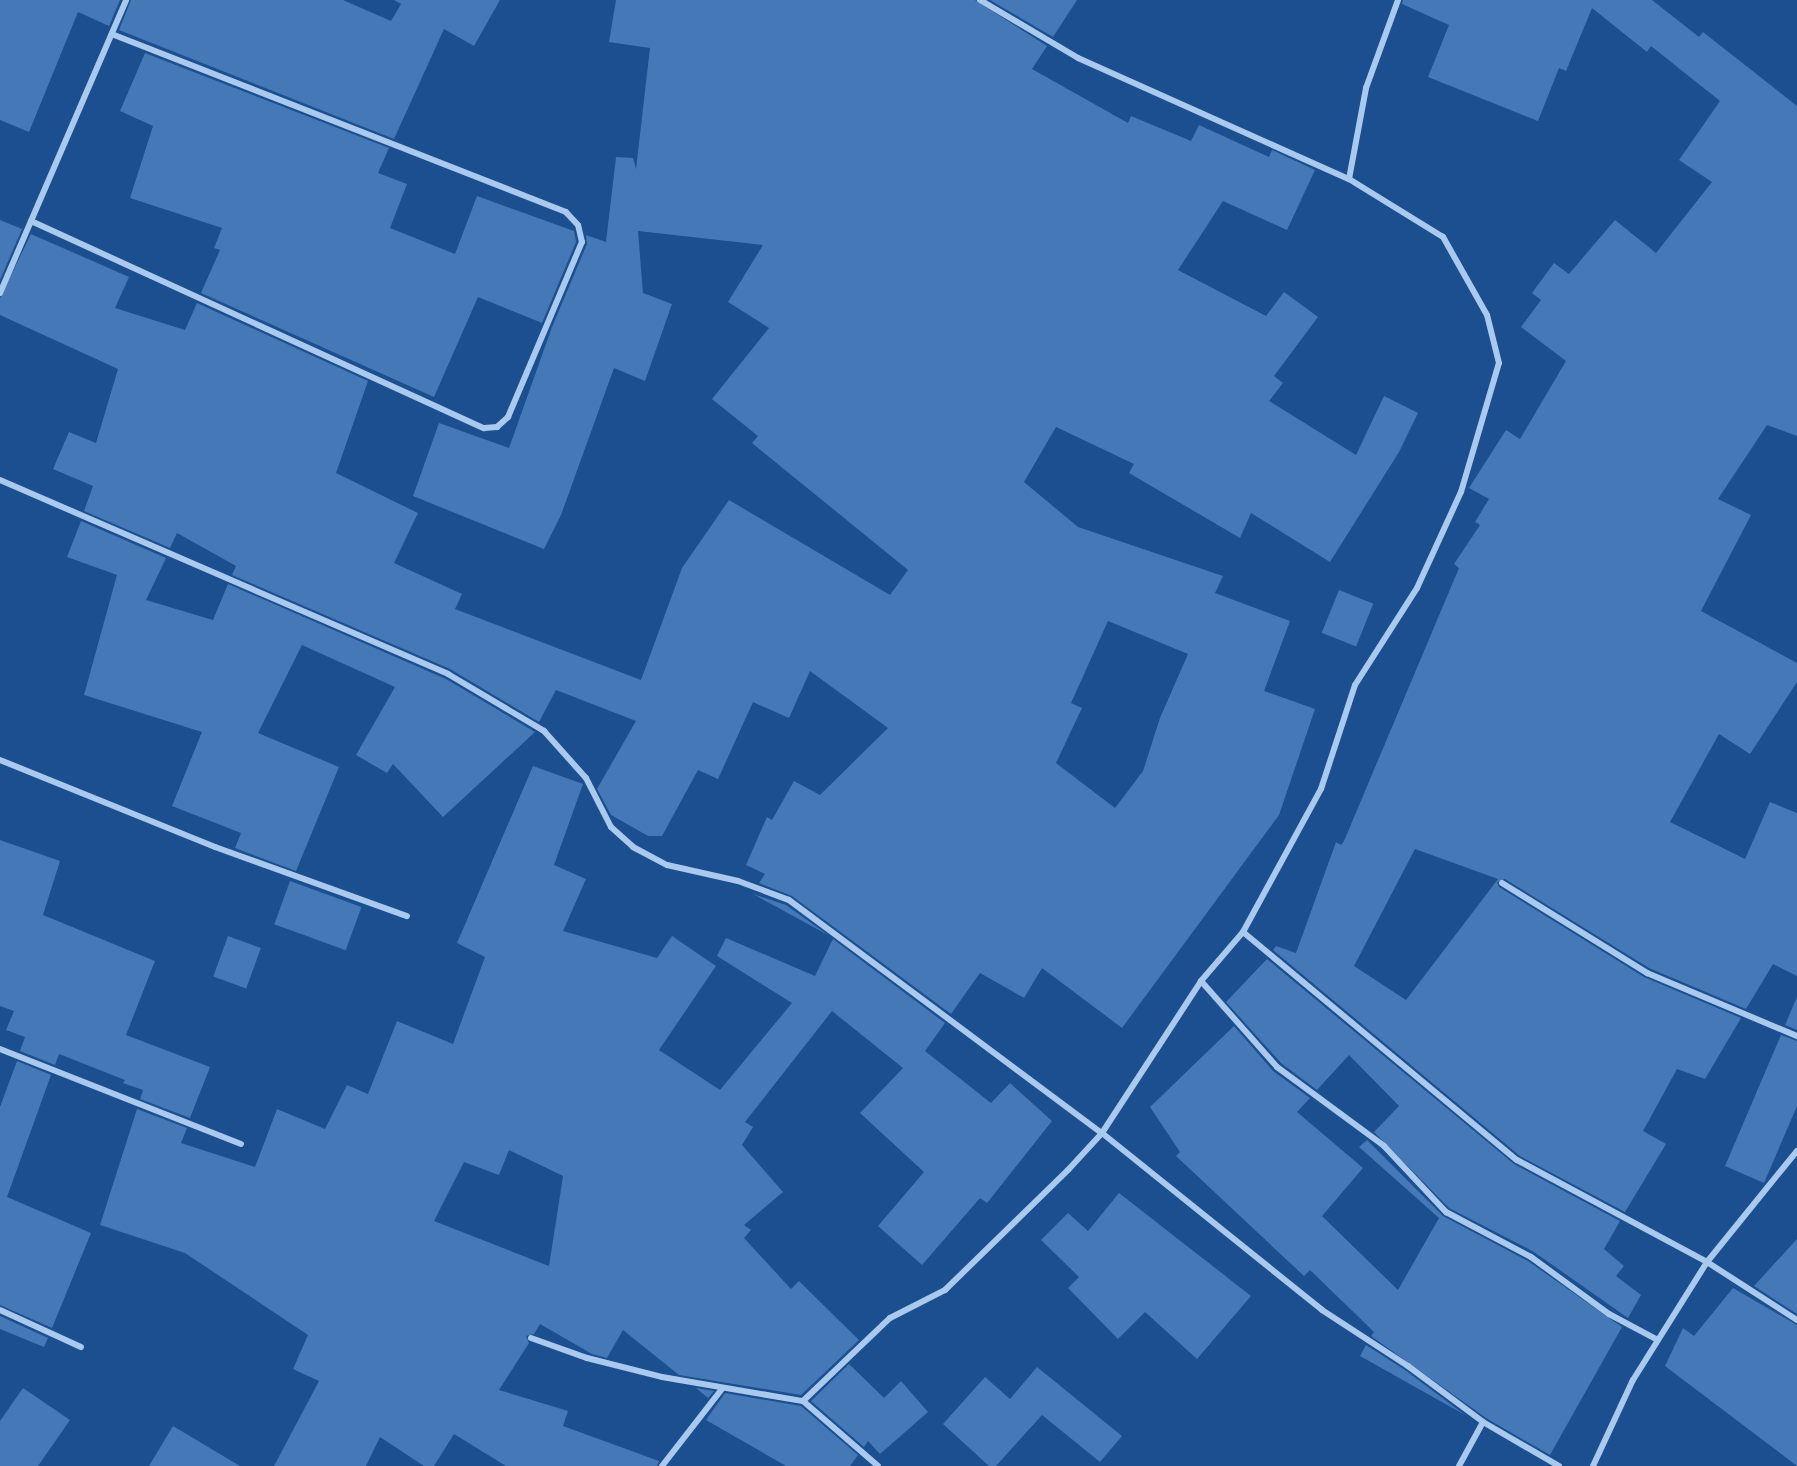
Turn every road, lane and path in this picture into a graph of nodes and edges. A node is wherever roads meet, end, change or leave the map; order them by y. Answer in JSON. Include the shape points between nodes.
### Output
{"nodes":[{"id":1,"x":126,"y":0,"type":"edge"},
{"id":2,"x":981,"y":0,"type":"edge"},
{"id":3,"x":1398,"y":0,"type":"edge"},
{"id":4,"x":112,"y":34,"type":"junction"},
{"id":5,"x":1349,"y":179,"type":"junction"},
{"id":6,"x":31,"y":220,"type":"junction"},
{"id":7,"x":0,"y":293,"type":"edge"},
{"id":8,"x":0,"y":480,"type":"edge"},
{"id":9,"x":0,"y":760,"type":"edge"},
{"id":10,"x":1502,"y":883,"type":"dead end"},
{"id":11,"x":406,"y":916,"type":"dead end"},
{"id":12,"x":1243,"y":932,"type":"junction"},
{"id":13,"x":1201,"y":981,"type":"junction"},
{"id":14,"x":1797,"y":1036,"type":"edge"},
{"id":15,"x":0,"y":1049,"type":"edge"},
{"id":16,"x":1102,"y":1133,"type":"junction"},
{"id":17,"x":241,"y":1144,"type":"dead end"},
{"id":18,"x":1797,"y":1151,"type":"edge"},
{"id":19,"x":1707,"y":1262,"type":"junction"},
{"id":20,"x":0,"y":1310,"type":"edge"},
{"id":21,"x":1797,"y":1320,"type":"edge"},
{"id":22,"x":531,"y":1338,"type":"dead end"},
{"id":23,"x":1658,"y":1341,"type":"junction"},
{"id":24,"x":81,"y":1347,"type":"dead end"},
{"id":25,"x":722,"y":1389,"type":"junction"},
{"id":26,"x":804,"y":1401,"type":"junction"},
{"id":27,"x":1483,"y":1422,"type":"junction"},
{"id":28,"x":662,"y":1466,"type":"edge"},
{"id":29,"x":878,"y":1466,"type":"edge"},
{"id":30,"x":1460,"y":1466,"type":"edge"},
{"id":31,"x":1559,"y":1466,"type":"edge"},
{"id":32,"x":1593,"y":1466,"type":"edge"}],
"edges":[{"from":1,"to":4,"type":"street"},
{"from":2,"to":5,"type":"street","via":[[1078,58]]},
{"from":3,"to":5,"type":"street","via":[[1366,88]]},
{"from":4,"to":6,"type":"street"},
{"from":4,"to":6,"type":"street","via":[[566,212],[578,225],[582,242],[508,417],[497,427],[484,428]]},
{"from":5,"to":12,"type":"street","via":[[1443,237],[1487,315],[1499,363],[1456,502],[1417,588],[1355,685],[1322,789]]},
{"from":6,"to":7,"type":"street"},
{"from":8,"to":16,"type":"street","via":[[448,674],[534,725],[586,778],[611,826],[633,848],[667,866],[738,881],[789,900]]},
{"from":9,"to":11,"type":"street","via":[[215,847]]},
{"from":10,"to":14,"type":"street","via":[[1647,973]]},
{"from":12,"to":13,"type":"street"},
{"from":12,"to":19,"type":"street","via":[[1517,1160]]},
{"from":13,"to":16,"type":"street"},
{"from":13,"to":23,"type":"street","via":[[1277,1066],[1384,1146],[1446,1212],[1531,1257],[1609,1314]]},
{"from":15,"to":17,"type":"street"},
{"from":16,"to":26,"type":"street","via":[[945,1290],[890,1318]]},
{"from":16,"to":27,"type":"street","via":[[1322,1310],[1408,1366]]},
{"from":18,"to":19,"type":"street"},
{"from":19,"to":21,"type":"street"},
{"from":19,"to":23,"type":"street"},
{"from":20,"to":24,"type":"street"},
{"from":22,"to":25,"type":"street","via":[[587,1358]]},
{"from":23,"to":32,"type":"street","via":[[1633,1380]]},
{"from":25,"to":26,"type":"street"},
{"from":25,"to":28,"type":"street"},
{"from":26,"to":29,"type":"street"},
{"from":27,"to":30,"type":"street"},
{"from":27,"to":31,"type":"street"}]}
